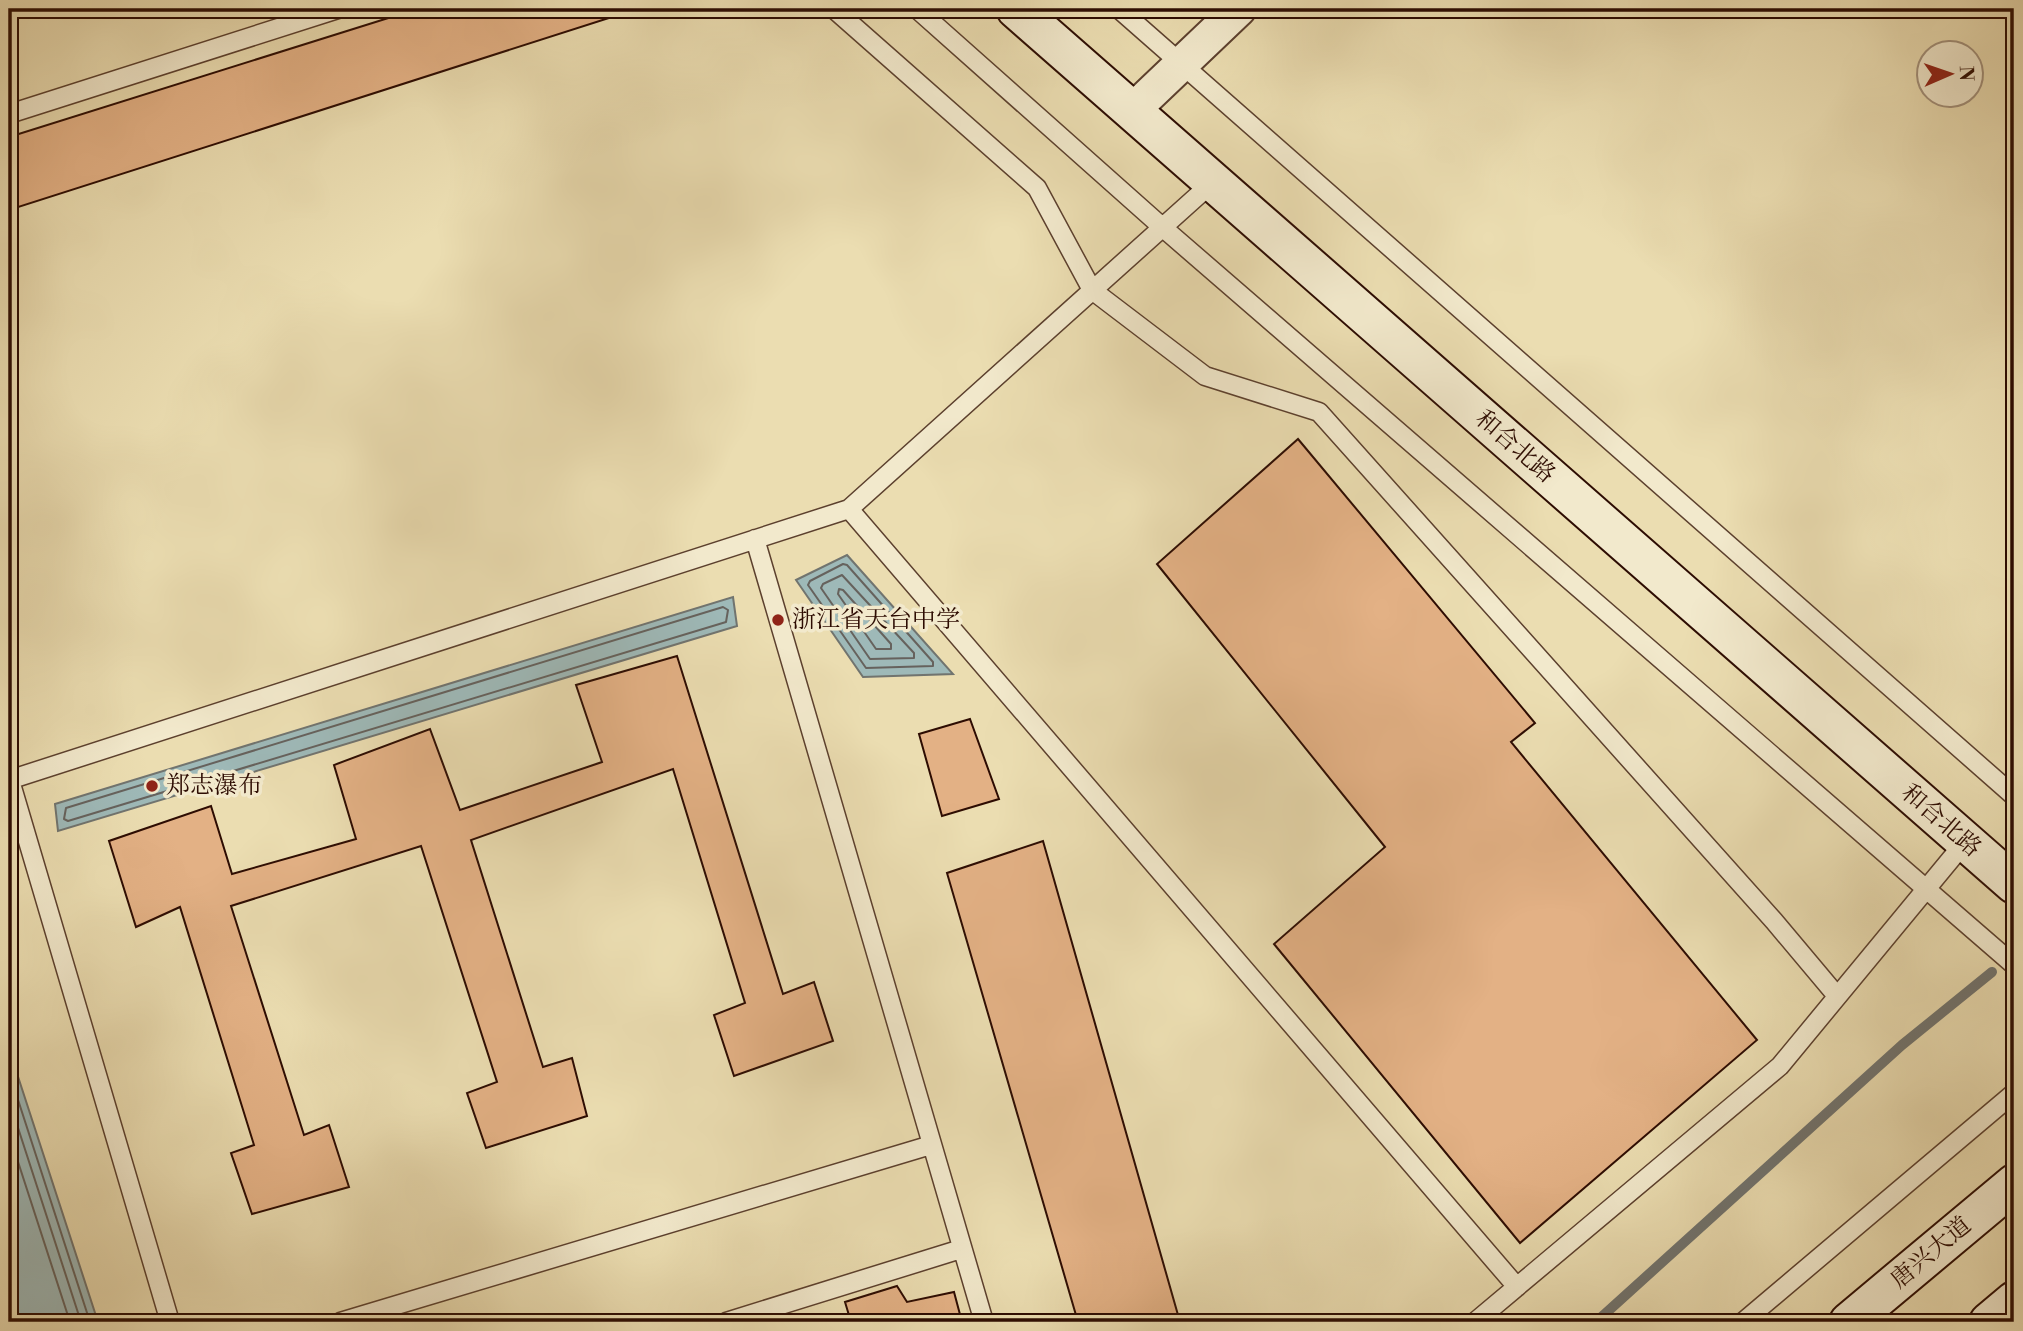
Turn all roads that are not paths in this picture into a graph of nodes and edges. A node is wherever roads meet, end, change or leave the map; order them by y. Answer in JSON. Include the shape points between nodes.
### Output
{"nodes":[{"id":1,"x":338,"y":9,"type":"edge"},
{"id":2,"x":834,"y":9,"type":"edge"},
{"id":3,"x":917,"y":9,"type":"edge"},
{"id":4,"x":1016,"y":9,"type":"edge"},
{"id":5,"x":1119,"y":9,"type":"edge"},
{"id":6,"x":1239,"y":9,"type":"edge"},
{"id":7,"x":1182,"y":64,"type":"junction"},
{"id":8,"x":1132,"y":111,"type":"junction"},
{"id":9,"x":9,"y":114,"type":"edge"},
{"id":10,"x":1213,"y":182,"type":"junction"},
{"id":11,"x":1161,"y":226,"type":"junction"},
{"id":12,"x":1092,"y":290,"type":"junction"},
{"id":13,"x":849,"y":509,"type":"junction"},
{"id":14,"x":755,"y":539,"type":"junction"},
{"id":15,"x":9,"y":779,"type":"edge"},
{"id":16,"x":2014,"y":796,"type":"edge"},
{"id":17,"x":1965,"y":842,"type":"junction"},
{"id":18,"x":2014,"y":884,"type":"edge"},
{"id":19,"x":1925,"y":887,"type":"junction"},
{"id":20,"x":2014,"y":965,"type":"edge"},
{"id":21,"x":1837,"y":996,"type":"junction"},
{"id":22,"x":2014,"y":1093,"type":"edge"},
{"id":23,"x":931,"y":1145,"type":"junction"},
{"id":24,"x":2014,"y":1184,"type":"edge"},
{"id":25,"x":961,"y":1249,"type":"junction"},
{"id":26,"x":1517,"y":1287,"type":"junction"},
{"id":27,"x":2014,"y":1301,"type":"edge"},
{"id":28,"x":170,"y":1322,"type":"edge"},
{"id":29,"x":341,"y":1322,"type":"edge"},
{"id":30,"x":726,"y":1322,"type":"edge"},
{"id":31,"x":984,"y":1322,"type":"edge"},
{"id":32,"x":1475,"y":1322,"type":"edge"},
{"id":33,"x":1744,"y":1322,"type":"edge"},
{"id":34,"x":1849,"y":1322,"type":"edge"},
{"id":35,"x":1989,"y":1322,"type":"edge"}],
"edges":[{"from":1,"to":9,"type":"lane"},
{"from":2,"to":12,"type":"lane","via":[[1037,188]]},
{"from":3,"to":11,"type":"lane"},
{"from":4,"to":8,"type":"main road","name":"和合北路"},
{"from":5,"to":7,"type":"lane"},
{"from":6,"to":7,"type":"street"},
{"from":7,"to":8,"type":"street"},
{"from":7,"to":16,"type":"lane"},
{"from":8,"to":10,"type":"main road","name":"和合北路"},
{"from":10,"to":11,"type":"lane"},
{"from":10,"to":17,"type":"main road","name":"和合北路"},
{"from":11,"to":12,"type":"lane"},
{"from":11,"to":19,"type":"lane"},
{"from":12,"to":13,"type":"lane"},
{"from":12,"to":21,"type":"lane","via":[[1205,376],[1319,412]]},
{"from":13,"to":14,"type":"lane"},
{"from":13,"to":26,"type":"lane"},
{"from":14,"to":15,"type":"lane"},
{"from":14,"to":23,"type":"lane"},
{"from":15,"to":28,"type":"lane"},
{"from":17,"to":18,"type":"main road","name":"和合北路"},
{"from":17,"to":19,"type":"lane"},
{"from":19,"to":20,"type":"lane"},
{"from":19,"to":21,"type":"lane"},
{"from":21,"to":26,"type":"lane","via":[[1780,1066]]},
{"from":22,"to":33,"type":"lane"},
{"from":23,"to":25,"type":"lane"},
{"from":23,"to":29,"type":"lane"},
{"from":24,"to":34,"type":"main road","name":"唐兴大道"},
{"from":25,"to":30,"type":"lane"},
{"from":25,"to":31,"type":"lane"},
{"from":26,"to":32,"type":"lane"},
{"from":27,"to":35,"type":"main road"}]}
